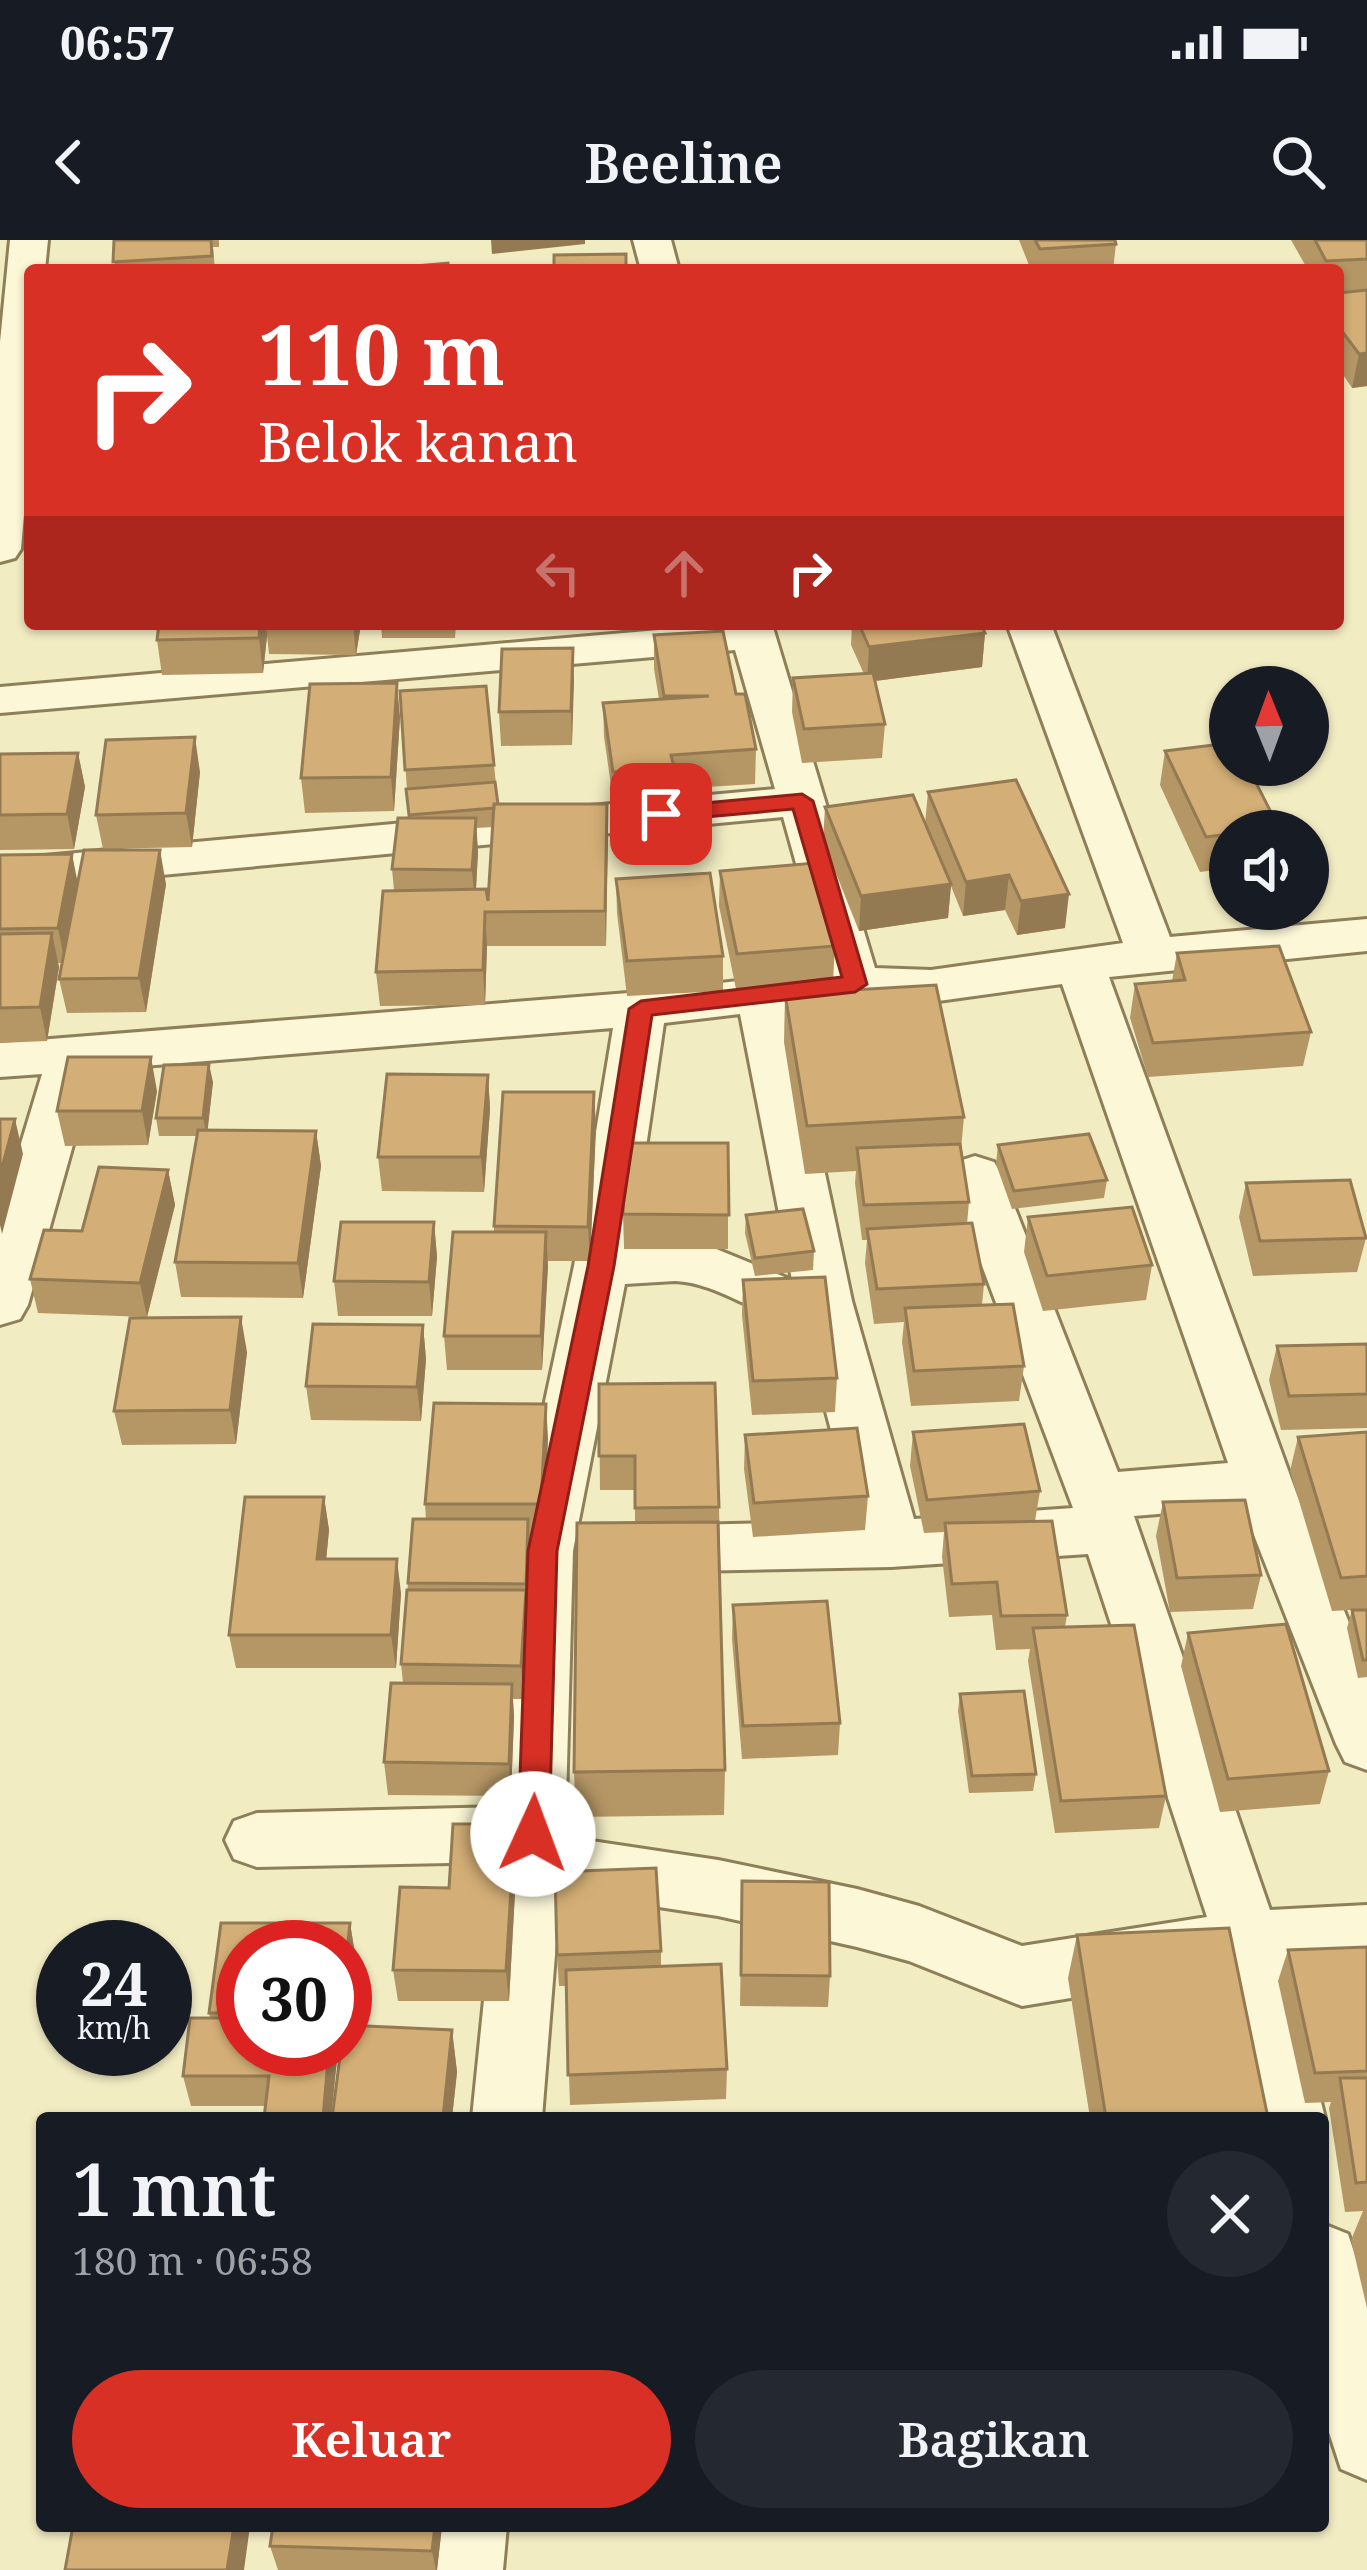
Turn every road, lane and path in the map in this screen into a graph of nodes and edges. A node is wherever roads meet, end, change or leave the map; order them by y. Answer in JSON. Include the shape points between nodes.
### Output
{"nodes":[{"id":1,"x":24,"y":293,"type":"edge"},
{"id":2,"x":0,"y":549,"type":"edge"},
{"id":3,"x":752,"y":630,"type":"edge"},
{"id":4,"x":1031,"y":630,"type":"edge"},
{"id":5,"x":0,"y":700,"type":"edge"},
{"id":6,"x":802,"y":801,"type":"junction"},
{"id":7,"x":0,"y":874,"type":"edge"},
{"id":8,"x":1367,"y":935,"type":"edge"},
{"id":9,"x":1153,"y":955,"type":"junction"},
{"id":10,"x":1080,"y":964,"type":"junction"},
{"id":11,"x":855,"y":984,"type":"junction"},
{"id":12,"x":762,"y":996,"type":"junction"},
{"id":13,"x":641,"y":1009,"type":"junction"},
{"id":14,"x":74,"y":1052,"type":"junction"},
{"id":15,"x":0,"y":1060,"type":"edge"},
{"id":16,"x":975,"y":1175,"type":"dead end"},
{"id":17,"x":601,"y":1266,"type":"junction"},
{"id":18,"x":824,"y":1300,"type":"junction"},
{"id":19,"x":0,"y":1305,"type":"edge"},
{"id":20,"x":1268,"y":1494,"type":"junction"},
{"id":21,"x":1104,"y":1513,"type":"junction"},
{"id":22,"x":891,"y":1544,"type":"junction"},
{"id":23,"x":542,"y":1551,"type":"junction"},
{"id":24,"x":1367,"y":1744,"type":"edge"},
{"id":25,"x":257,"y":1840,"type":"dead end"},
{"id":26,"x":532,"y":1847,"type":"junction"},
{"id":27,"x":1367,"y":1934,"type":"edge"},
{"id":28,"x":1247,"y":1940,"type":"junction"},
{"id":29,"x":507,"y":2112,"type":"edge"},
{"id":30,"x":1289,"y":2112,"type":"edge"},
{"id":31,"x":1329,"y":2283,"type":"edge"},
{"id":32,"x":1367,"y":2443,"type":"edge"},
{"id":33,"x":468,"y":2532,"type":"edge"},
{"id":34,"x":465,"y":2570,"type":"edge"}],
"edges":[{"from":1,"to":2,"type":"street"},
{"from":3,"to":5,"type":"street"},
{"from":3,"to":6,"type":"street"},
{"from":4,"to":9,"type":"street"},
{"from":6,"to":7,"type":"street"},
{"from":6,"to":11,"type":"street"},
{"from":8,"to":9,"type":"street"},
{"from":9,"to":10,"type":"street"},
{"from":10,"to":11,"type":"street","via":[[931,986]]},
{"from":10,"to":20,"type":"street"},
{"from":11,"to":12,"type":"street"},
{"from":12,"to":13,"type":"street"},
{"from":12,"to":18,"type":"street"},
{"from":13,"to":14,"type":"street"},
{"from":13,"to":17,"type":"street"},
{"from":14,"to":15,"type":"street"},
{"from":14,"to":19,"type":"street"},
{"from":16,"to":21,"type":"street"},
{"from":17,"to":18,"type":"street","via":[[695,1264],[768,1297]]},
{"from":17,"to":23,"type":"street"},
{"from":18,"to":22,"type":"street"},
{"from":20,"to":21,"type":"street","via":[[1244,1484]]},
{"from":20,"to":24,"type":"street"},
{"from":21,"to":22,"type":"street"},
{"from":21,"to":28,"type":"street"},
{"from":22,"to":23,"type":"street"},
{"from":23,"to":26,"type":"street"},
{"from":25,"to":26,"type":"street"},
{"from":26,"to":28,"type":"street","via":[[907,1930],[989,1970],[1022,1976]]},
{"from":26,"to":29,"type":"street"},
{"from":27,"to":28,"type":"street"},
{"from":28,"to":30,"type":"street"},
{"from":31,"to":32,"type":"street"},
{"from":33,"to":34,"type":"street"}]}
